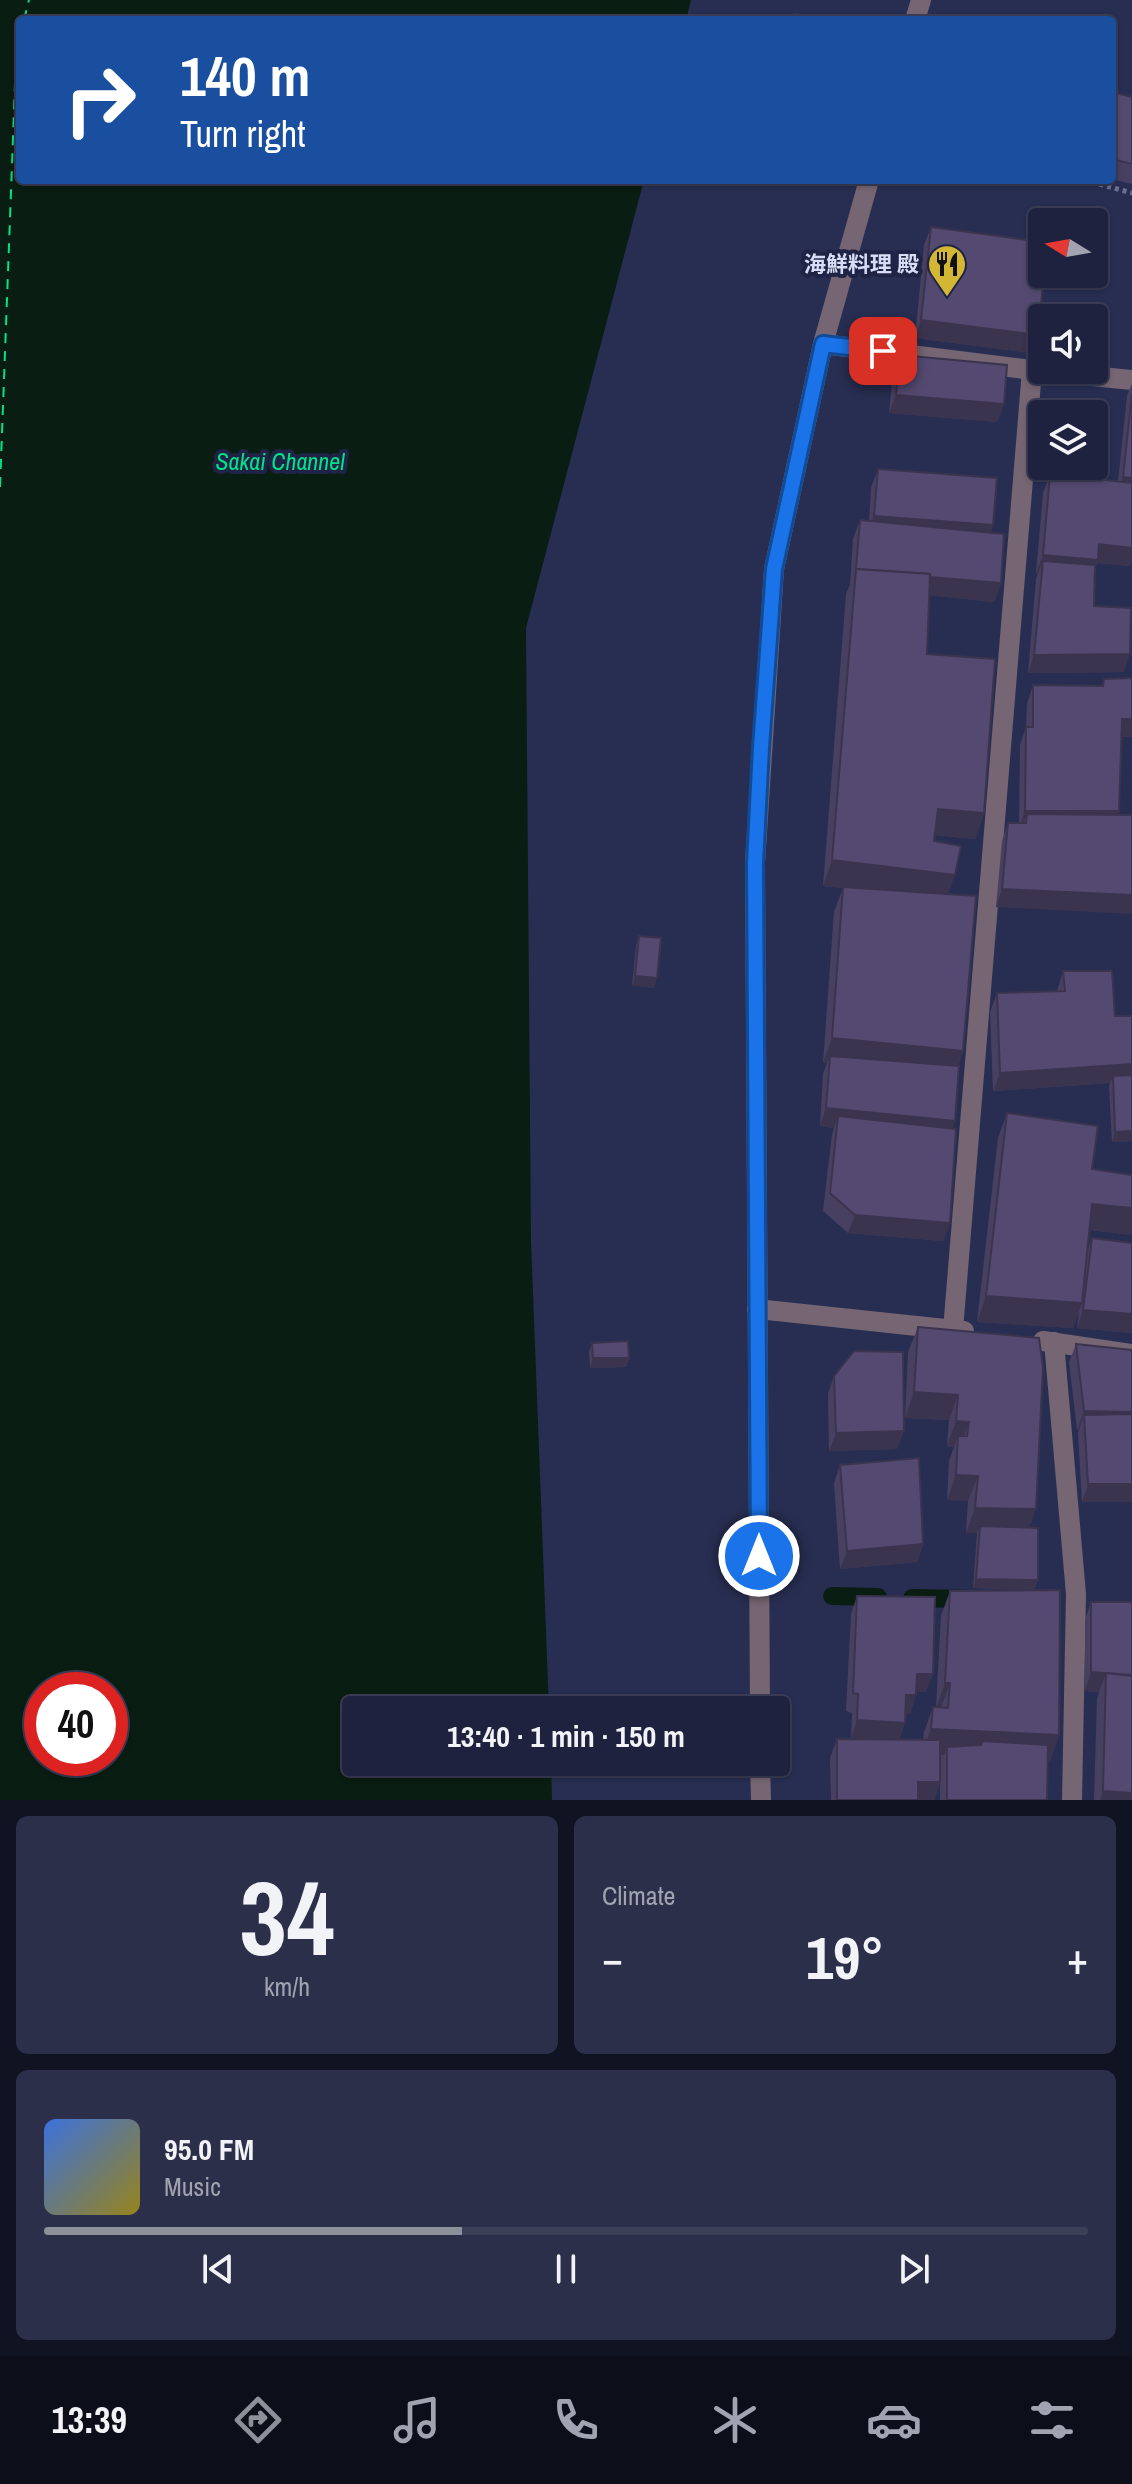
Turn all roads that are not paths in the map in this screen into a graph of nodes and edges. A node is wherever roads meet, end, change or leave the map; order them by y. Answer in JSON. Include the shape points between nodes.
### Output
{"nodes":[{"id":1,"x":868,"y":184,"type":"edge"},
{"id":2,"x":823,"y":344,"type":"junction"},
{"id":3,"x":1028,"y":370,"type":"edge"},
{"id":4,"x":1108,"y":378,"type":"edge"},
{"id":5,"x":1132,"y":380,"type":"edge"},
{"id":6,"x":1031,"y":384,"type":"edge"},
{"id":7,"x":757,"y":1309,"type":"junction"},
{"id":8,"x":953,"y":1330,"type":"junction"},
{"id":9,"x":982,"y":1333,"type":"edge"},
{"id":10,"x":1025,"y":1338,"type":"edge"},
{"id":11,"x":1054,"y":1342,"type":"junction"},
{"id":12,"x":1132,"y":1354,"type":"edge"},
{"id":13,"x":760,"y":1696,"type":"edge"},
{"id":14,"x":760,"y":1776,"type":"edge"},
{"id":15,"x":761,"y":1800,"type":"edge"},
{"id":16,"x":1072,"y":1800,"type":"edge"}],
"edges":[{"from":1,"to":2,"type":"street"},
{"from":2,"to":3,"type":"street"},
{"from":2,"to":7,"type":"street","via":[[774,569],[763,718],[755,863]]},
{"from":4,"to":5,"type":"street"},
{"from":6,"to":8,"type":"street"},
{"from":7,"to":8,"type":"street"},
{"from":7,"to":13,"type":"street"},
{"from":8,"to":9,"type":"street"},
{"from":10,"to":11,"type":"street"},
{"from":11,"to":12,"type":"street"},
{"from":11,"to":16,"type":"street","via":[[1076,1594]]},
{"from":14,"to":15,"type":"street"}]}
